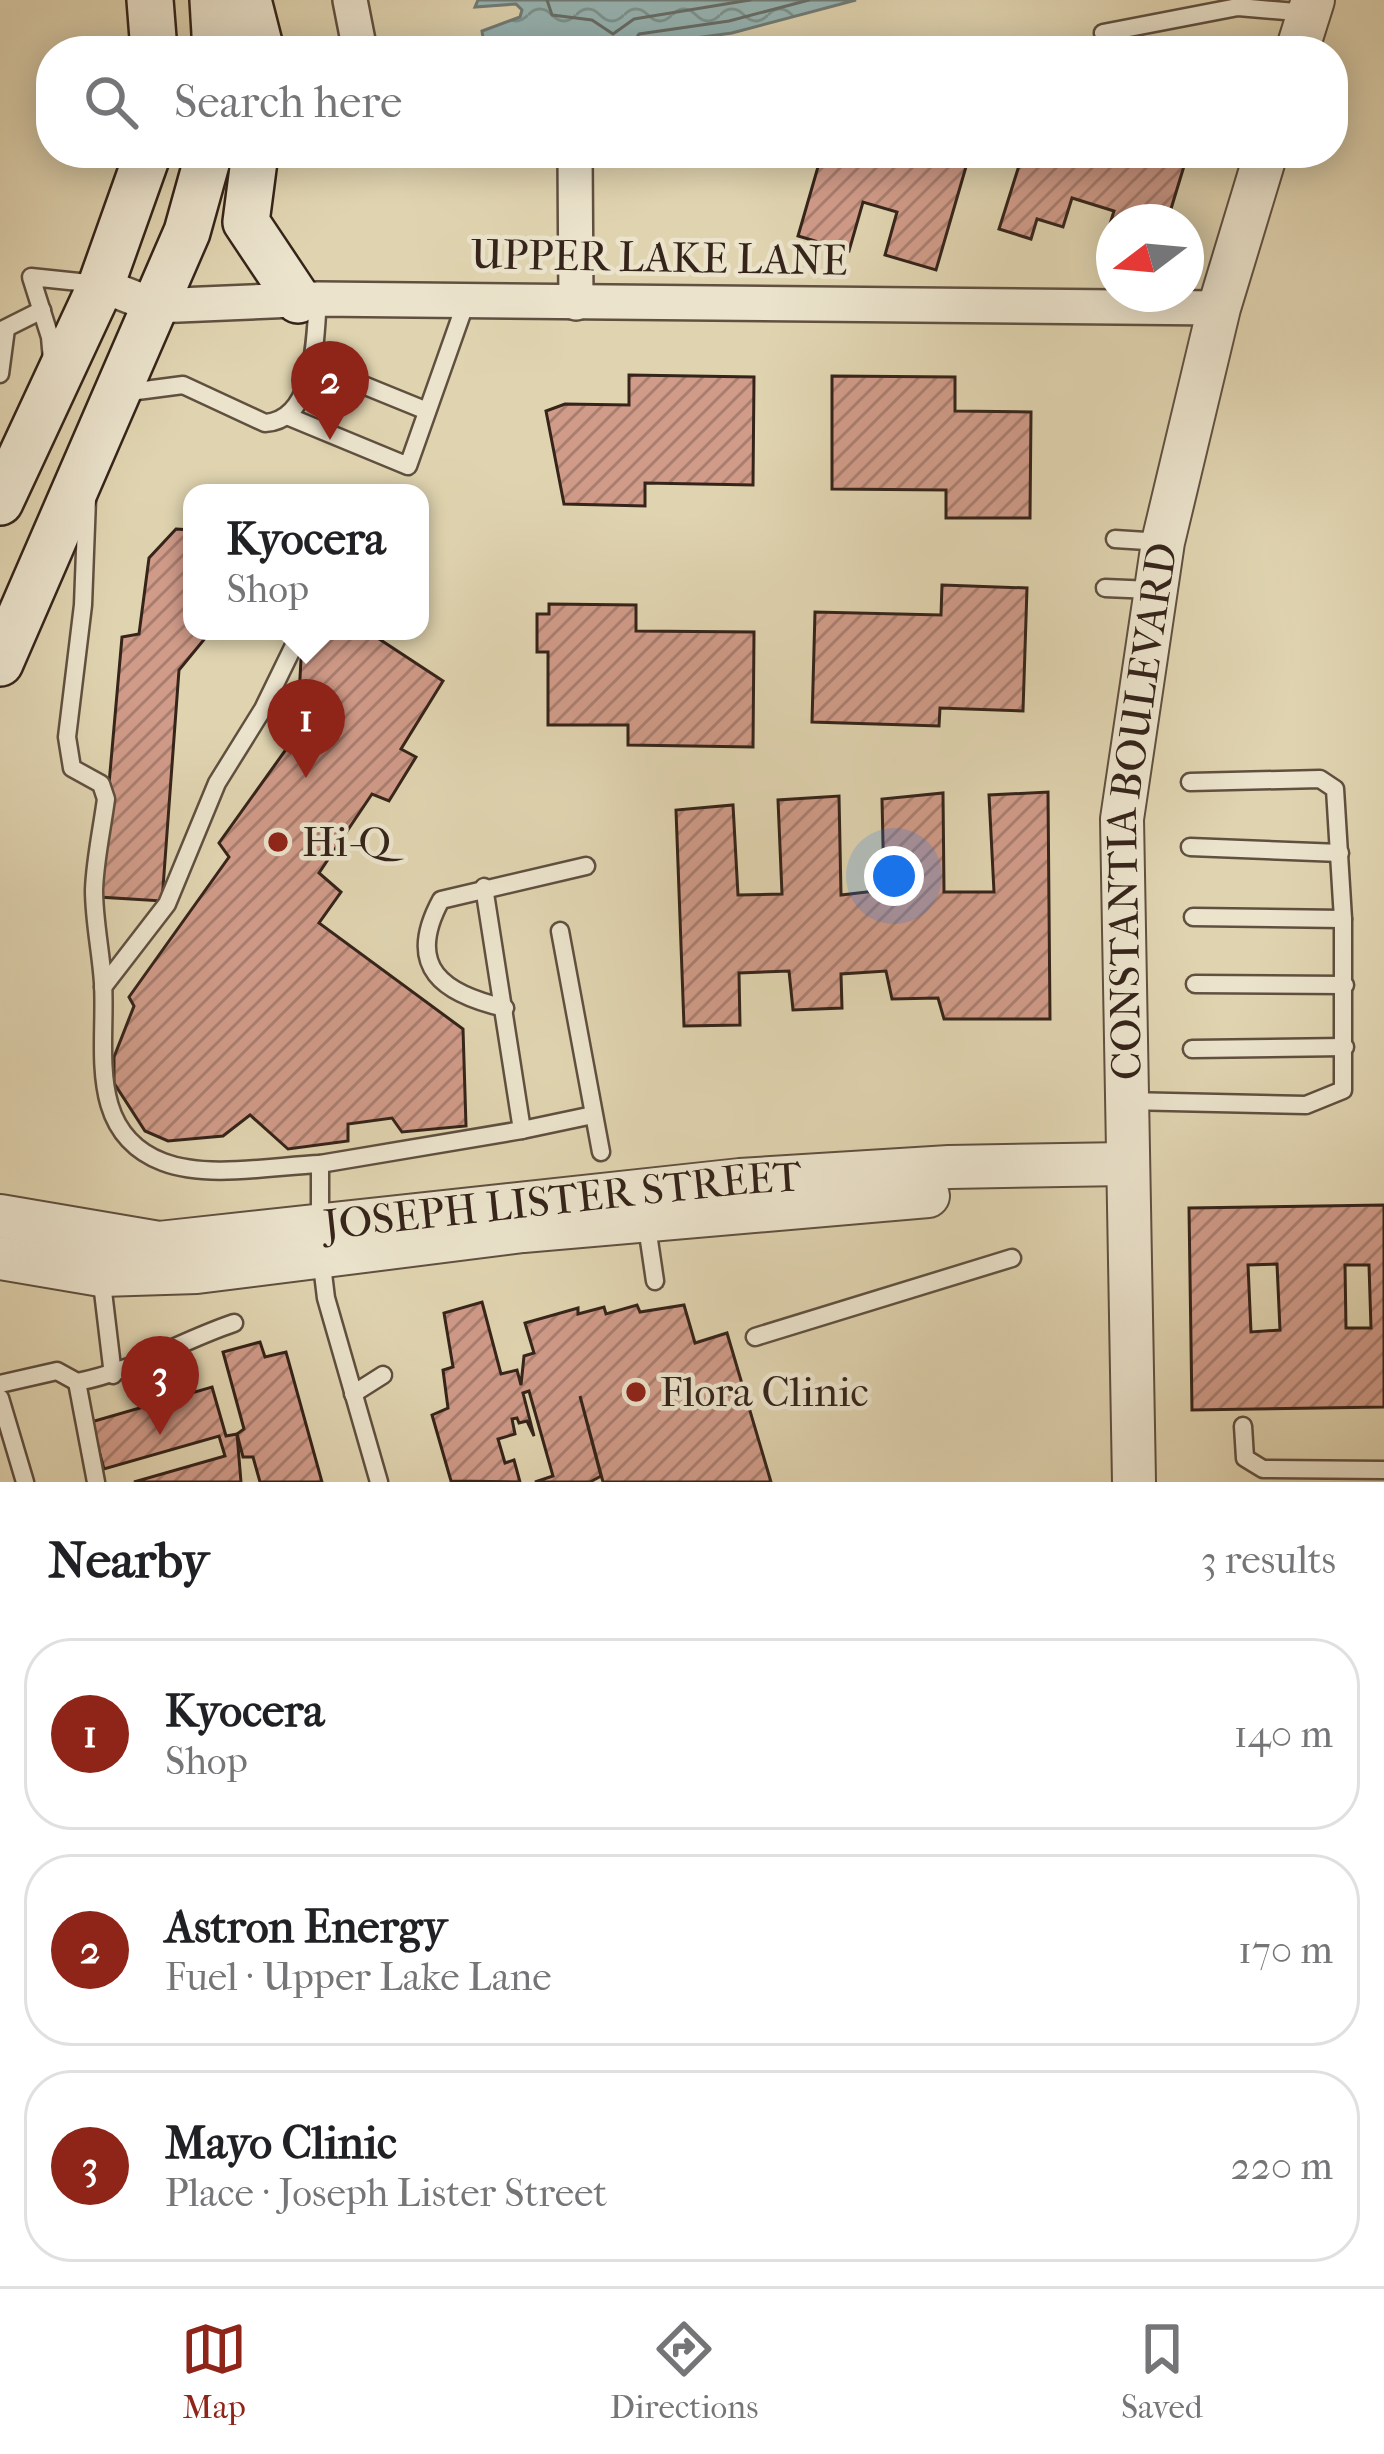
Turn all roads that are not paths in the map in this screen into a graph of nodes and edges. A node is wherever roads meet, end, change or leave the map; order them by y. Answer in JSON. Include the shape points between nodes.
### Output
{"nodes":[{"id":1,"x":150,"y":0,"type":"edge"},
{"id":2,"x":213,"y":0,"type":"edge"},
{"id":3,"x":248,"y":0,"type":"edge"},
{"id":4,"x":350,"y":0,"type":"edge"},
{"id":5,"x":1306,"y":21,"type":"edge"},
{"id":6,"x":1103,"y":33,"type":"dead end"},
{"id":7,"x":153,"y":36,"type":"edge"},
{"id":8,"x":215,"y":36,"type":"edge"},
{"id":9,"x":257,"y":36,"type":"edge"},
{"id":10,"x":356,"y":36,"type":"edge"},
{"id":11,"x":143,"y":168,"type":"edge"},
{"id":12,"x":205,"y":168,"type":"edge"},
{"id":13,"x":253,"y":168,"type":"edge"},
{"id":14,"x":575,"y":168,"type":"edge"},
{"id":15,"x":1261,"y":168,"type":"edge"},
{"id":16,"x":101,"y":285,"type":"junction"},
{"id":17,"x":308,"y":300,"type":"junction"},
{"id":18,"x":466,"y":302,"type":"junction"},
{"id":19,"x":576,"y":303,"type":"junction"},
{"id":20,"x":155,"y":306,"type":"junction"},
{"id":21,"x":1219,"y":308,"type":"junction"},
{"id":22,"x":42,"y":310,"type":"junction"},
{"id":23,"x":3,"y":330,"type":"edge"},
{"id":24,"x":314,"y":365,"type":"junction"},
{"id":25,"x":0,"y":374,"type":"edge"},
{"id":26,"x":52,"y":380,"type":"junction"},
{"id":27,"x":116,"y":394,"type":"junction"},
{"id":28,"x":427,"y":411,"type":"junction"},
{"id":29,"x":287,"y":416,"type":"junction"},
{"id":30,"x":88,"y":458,"type":"junction"},
{"id":31,"x":0,"y":502,"type":"edge"},
{"id":32,"x":1115,"y":539,"type":"dead end"},
{"id":33,"x":1163,"y":542,"type":"junction"},
{"id":34,"x":1105,"y":588,"type":"dead end"},
{"id":35,"x":1153,"y":590,"type":"junction"},
{"id":36,"x":297,"y":640,"type":"edge"},
{"id":37,"x":0,"y":663,"type":"edge"},
{"id":38,"x":1190,"y":782,"type":"dead end"},
{"id":39,"x":1190,"y":847,"type":"dead end"},
{"id":40,"x":1340,"y":853,"type":"junction"},
{"id":41,"x":586,"y":866,"type":"dead end"},
{"id":42,"x":484,"y":887,"type":"junction"},
{"id":43,"x":1193,"y":917,"type":"dead end"},
{"id":44,"x":1343,"y":919,"type":"junction"},
{"id":45,"x":560,"y":931,"type":"dead end"},
{"id":46,"x":1195,"y":984,"type":"dead end"},
{"id":47,"x":1345,"y":985,"type":"junction"},
{"id":48,"x":104,"y":987,"type":"junction"},
{"id":49,"x":505,"y":1008,"type":"junction"},
{"id":50,"x":1345,"y":1047,"type":"junction"},
{"id":51,"x":1192,"y":1049,"type":"dead end"},
{"id":52,"x":1125,"y":1101,"type":"junction"},
{"id":53,"x":593,"y":1115,"type":"junction"},
{"id":54,"x":522,"y":1130,"type":"junction"},
{"id":55,"x":601,"y":1153,"type":"dead end"},
{"id":56,"x":320,"y":1164,"type":"junction"},
{"id":57,"x":1126,"y":1177,"type":"junction"},
{"id":58,"x":645,"y":1204,"type":"junction"},
{"id":59,"x":0,"y":1216,"type":"edge"},
{"id":60,"x":320,"y":1241,"type":"junction"},
{"id":61,"x":105,"y":1256,"type":"junction"},
{"id":62,"x":0,"y":1258,"type":"edge"},
{"id":63,"x":1012,"y":1258,"type":"dead end"},
{"id":64,"x":656,"y":1280,"type":"dead end"},
{"id":65,"x":234,"y":1323,"type":"dead end"},
{"id":66,"x":755,"y":1337,"type":"dead end"},
{"id":67,"x":113,"y":1375,"type":"junction"},
{"id":68,"x":383,"y":1375,"type":"dead end"},
{"id":69,"x":77,"y":1382,"type":"junction"},
{"id":70,"x":0,"y":1384,"type":"edge"},
{"id":71,"x":353,"y":1394,"type":"junction"},
{"id":72,"x":0,"y":1398,"type":"edge"},
{"id":73,"x":1243,"y":1426,"type":"dead end"},
{"id":74,"x":1384,"y":1470,"type":"edge"},
{"id":75,"x":25,"y":1482,"type":"edge"},
{"id":76,"x":96,"y":1482,"type":"edge"},
{"id":77,"x":379,"y":1482,"type":"edge"},
{"id":78,"x":1134,"y":1482,"type":"edge"}],
"edges":[{"from":1,"to":7,"type":"main road"},
{"from":2,"to":8,"type":"main road"},
{"from":3,"to":9,"type":"main road"},
{"from":4,"to":10,"type":"street"},
{"from":5,"to":6,"type":"lane","via":[[1238,7]]},
{"from":11,"to":16,"type":"main road"},
{"from":12,"to":20,"type":"main road"},
{"from":13,"to":17,"type":"main road","via":[[246,222]]},
{"from":14,"to":19,"type":"street"},
{"from":15,"to":21,"type":"street","name":"CONSTANTIA BOULEVARD"},
{"from":16,"to":20,"type":"street","name":"UPPER LAKE LANE"},
{"from":16,"to":22,"type":"lane","via":[[31,277]]},
{"from":16,"to":26,"type":"main road"},
{"from":17,"to":18,"type":"street","name":"UPPER LAKE LANE"},
{"from":17,"to":20,"type":"street","name":"UPPER LAKE LANE"},
{"from":17,"to":24,"type":"lane"},
{"from":18,"to":19,"type":"street","name":"UPPER LAKE LANE"},
{"from":18,"to":28,"type":"lane"},
{"from":19,"to":21,"type":"street","name":"UPPER LAKE LANE"},
{"from":20,"to":27,"type":"main road"},
{"from":21,"to":33,"type":"street","name":"CONSTANTIA BOULEVARD"},
{"from":22,"to":23,"type":"lane"},
{"from":22,"to":26,"type":"lane"},
{"from":23,"to":25,"type":"lane"},
{"from":24,"to":28,"type":"lane"},
{"from":24,"to":29,"type":"lane"},
{"from":26,"to":31,"type":"main road"},
{"from":27,"to":29,"type":"lane","via":[[183,385],[266,423]]},
{"from":27,"to":30,"type":"main road"},
{"from":28,"to":29,"type":"lane","via":[[404,467]]},
{"from":30,"to":37,"type":"main road"},
{"from":30,"to":48,"type":"lane","via":[[68,754],[75,772],[104,790],[94,891]]},
{"from":32,"to":33,"type":"lane"},
{"from":33,"to":35,"type":"street","name":"CONSTANTIA BOULEVARD"},
{"from":34,"to":35,"type":"lane"},
{"from":35,"to":52,"type":"street","name":"CONSTANTIA BOULEVARD","via":[[1122,819]]},
{"from":36,"to":48,"type":"lane","via":[[217,782],[167,904]]},
{"from":38,"to":40,"type":"lane","via":[[1320,779],[1335,789]]},
{"from":39,"to":40,"type":"lane"},
{"from":40,"to":44,"type":"lane"},
{"from":41,"to":42,"type":"lane"},
{"from":42,"to":49,"type":"lane"},
{"from":42,"to":49,"type":"lane","via":[[441,900],[427,943],[448,990]]},
{"from":43,"to":44,"type":"lane"},
{"from":44,"to":47,"type":"lane"},
{"from":45,"to":53,"type":"lane"},
{"from":46,"to":47,"type":"lane"},
{"from":47,"to":50,"type":"lane"},
{"from":48,"to":56,"type":"lane","via":[[103,1088],[122,1129],[145,1152],[203,1168]]},
{"from":49,"to":54,"type":"lane"},
{"from":50,"to":51,"type":"lane"},
{"from":50,"to":52,"type":"lane","via":[[1343,1090],[1327,1100]]},
{"from":52,"to":57,"type":"street","name":"CONSTANTIA BOULEVARD"},
{"from":53,"to":54,"type":"lane"},
{"from":53,"to":55,"type":"lane"},
{"from":54,"to":56,"type":"lane"},
{"from":56,"to":60,"type":"lane"},
{"from":57,"to":58,"type":"street","name":"JOSEPH LISTER STREET","via":[[854,1172]]},
{"from":57,"to":78,"type":"street","name":"CONSTANTIA BOULEVARD"},
{"from":58,"to":60,"type":"street","name":"JOSEPH LISTER STREET"},
{"from":58,"to":64,"type":"lane"},
{"from":59,"to":61,"type":"street","name":"JOSEPH LISTER STREET"},
{"from":60,"to":61,"type":"street","name":"JOSEPH LISTER STREET","via":[[158,1243]]},
{"from":60,"to":71,"type":"lane","via":[[326,1298]]},
{"from":61,"to":62,"type":"street","name":"JOSEPH LISTER STREET"},
{"from":61,"to":67,"type":"lane"},
{"from":63,"to":66,"type":"lane"},
{"from":65,"to":67,"type":"lane"},
{"from":67,"to":69,"type":"lane"},
{"from":68,"to":71,"type":"lane"},
{"from":69,"to":70,"type":"lane","via":[[57,1371]]},
{"from":69,"to":76,"type":"lane"},
{"from":71,"to":77,"type":"lane"},
{"from":72,"to":75,"type":"lane"},
{"from":73,"to":74,"type":"lane","via":[[1245,1458],[1263,1469]]}]}
